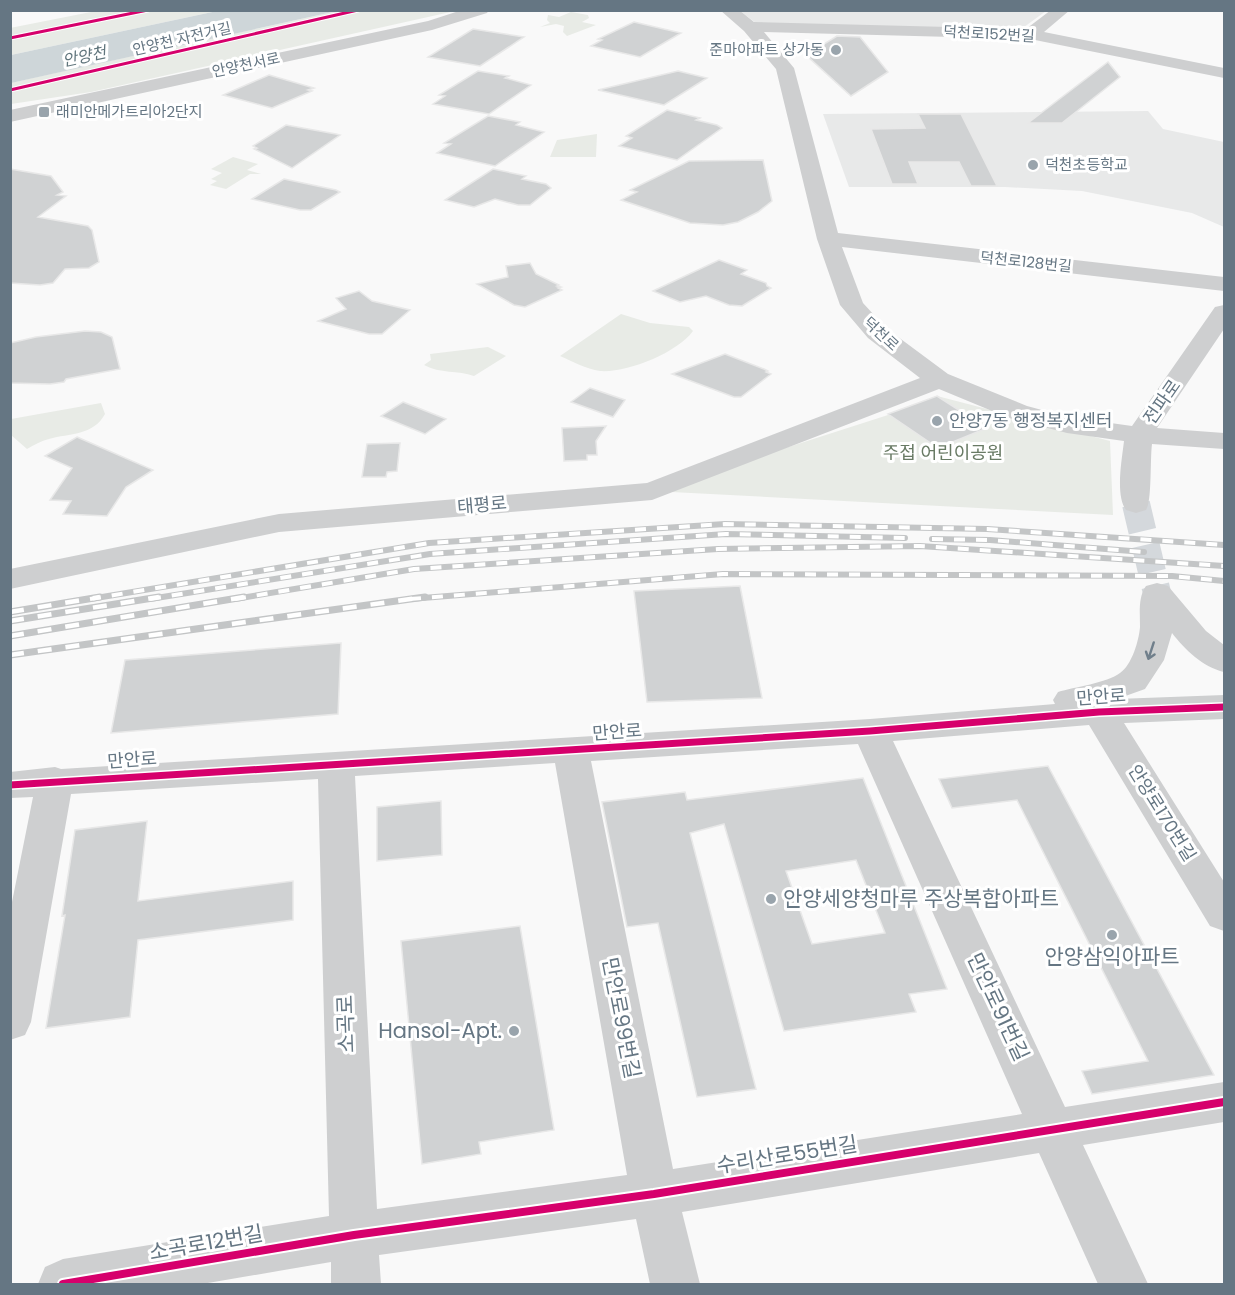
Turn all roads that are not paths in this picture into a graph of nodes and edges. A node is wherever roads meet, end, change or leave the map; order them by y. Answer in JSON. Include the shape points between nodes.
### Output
{"nodes":[{"id":1,"x":481,"y":10,"type":"edge"},
{"id":2,"x":728,"y":10,"type":"edge"},
{"id":3,"x":1062,"y":10,"type":"edge"},
{"id":4,"x":750,"y":27,"type":"junction"},
{"id":5,"x":1030,"y":34,"type":"junction"},
{"id":6,"x":1224,"y":73,"type":"edge"},
{"id":7,"x":10,"y":116,"type":"edge"},
{"id":8,"x":828,"y":239,"type":"junction"},
{"id":9,"x":1224,"y":284,"type":"edge"},
{"id":10,"x":1224,"y":312,"type":"edge"},
{"id":11,"x":939,"y":380,"type":"junction"},
{"id":12,"x":1139,"y":435,"type":"junction"},
{"id":13,"x":1224,"y":441,"type":"edge"},
{"id":14,"x":1136,"y":504,"type":"tunnel mouth"},
{"id":15,"x":10,"y":579,"type":"edge"},
{"id":16,"x":1224,"y":661,"type":"edge"},
{"id":17,"x":1224,"y":706,"type":"edge"},
{"id":18,"x":1099,"y":712,"type":"junction"},
{"id":19,"x":992,"y":721,"type":"junction"},
{"id":20,"x":870,"y":730,"type":"junction"},
{"id":21,"x":571,"y":750,"type":"junction"},
{"id":22,"x":336,"y":763,"type":"junction"},
{"id":23,"x":56,"y":780,"type":"junction"},
{"id":24,"x":10,"y":785,"type":"edge"},
{"id":25,"x":1224,"y":915,"type":"edge"},
{"id":26,"x":10,"y":1022,"type":"edge"},
{"id":27,"x":1224,"y":1102,"type":"edge"},
{"id":28,"x":1054,"y":1129,"type":"junction"},
{"id":29,"x":654,"y":1194,"type":"junction"},
{"id":30,"x":354,"y":1235,"type":"junction"},
{"id":31,"x":63,"y":1284,"type":"edge"},
{"id":32,"x":356,"y":1284,"type":"edge"},
{"id":33,"x":675,"y":1284,"type":"edge"},
{"id":34,"x":1123,"y":1284,"type":"edge"}],
"edges":[{"from":1,"to":7,"type":"street","name":"안양천서로","via":[[432,25]]},
{"from":2,"to":4,"type":"street","name":"덕천로"},
{"from":3,"to":5,"type":"street"},
{"from":4,"to":5,"type":"street","name":"덕천로152번길"},
{"from":4,"to":8,"type":"street","name":"덕천로","via":[[784,68]]},
{"from":5,"to":6,"type":"street","name":"덕천로152번길"},
{"from":8,"to":9,"type":"street","name":"덕천로128번길"},
{"from":8,"to":11,"type":"street","name":"덕천로","via":[[852,305],[877,333]]},
{"from":10,"to":12,"type":"street","name":"전파로"},
{"from":11,"to":12,"type":"street","name":"덕천로","via":[[1018,412],[1067,425]]},
{"from":11,"to":15,"type":"street","name":"태평로","via":[[652,491],[279,523]]},
{"from":12,"to":13,"type":"street","name":"덕천로"},
{"from":12,"to":14,"type":"street","name":"전파로"},
{"from":16,"to":19,"type":"street","one_way":true,"via":[[1194,639],[1157,593],[1156,632],[1147,660],[1133,681],[1088,697],[1026,707]]},
{"from":17,"to":18,"type":"street","name":"만안로"},
{"from":18,"to":19,"type":"street","name":"만안로"},
{"from":18,"to":25,"type":"street","name":"안양로170번길"},
{"from":19,"to":20,"type":"street","name":"만안로"},
{"from":20,"to":21,"type":"street","name":"만안로"},
{"from":20,"to":28,"type":"street","name":"만안로91번길"},
{"from":21,"to":22,"type":"street","name":"만안로"},
{"from":21,"to":29,"type":"street","name":"만안로99번길"},
{"from":22,"to":23,"type":"street","name":"만안로"},
{"from":22,"to":30,"type":"street","name":"소곡로"},
{"from":23,"to":24,"type":"street","name":"만안로"},
{"from":23,"to":26,"type":"street"},
{"from":27,"to":28,"type":"street","name":"수리산로55번길"},
{"from":28,"to":29,"type":"street","name":"수리산로55번길"},
{"from":28,"to":34,"type":"street","name":"만안로91번길"},
{"from":29,"to":30,"type":"street","name":"수리산로55번길"},
{"from":29,"to":33,"type":"street","name":"만안로99번길"},
{"from":30,"to":31,"type":"street","name":"소곡로12번길"},
{"from":30,"to":32,"type":"street","name":"소곡로"}]}
